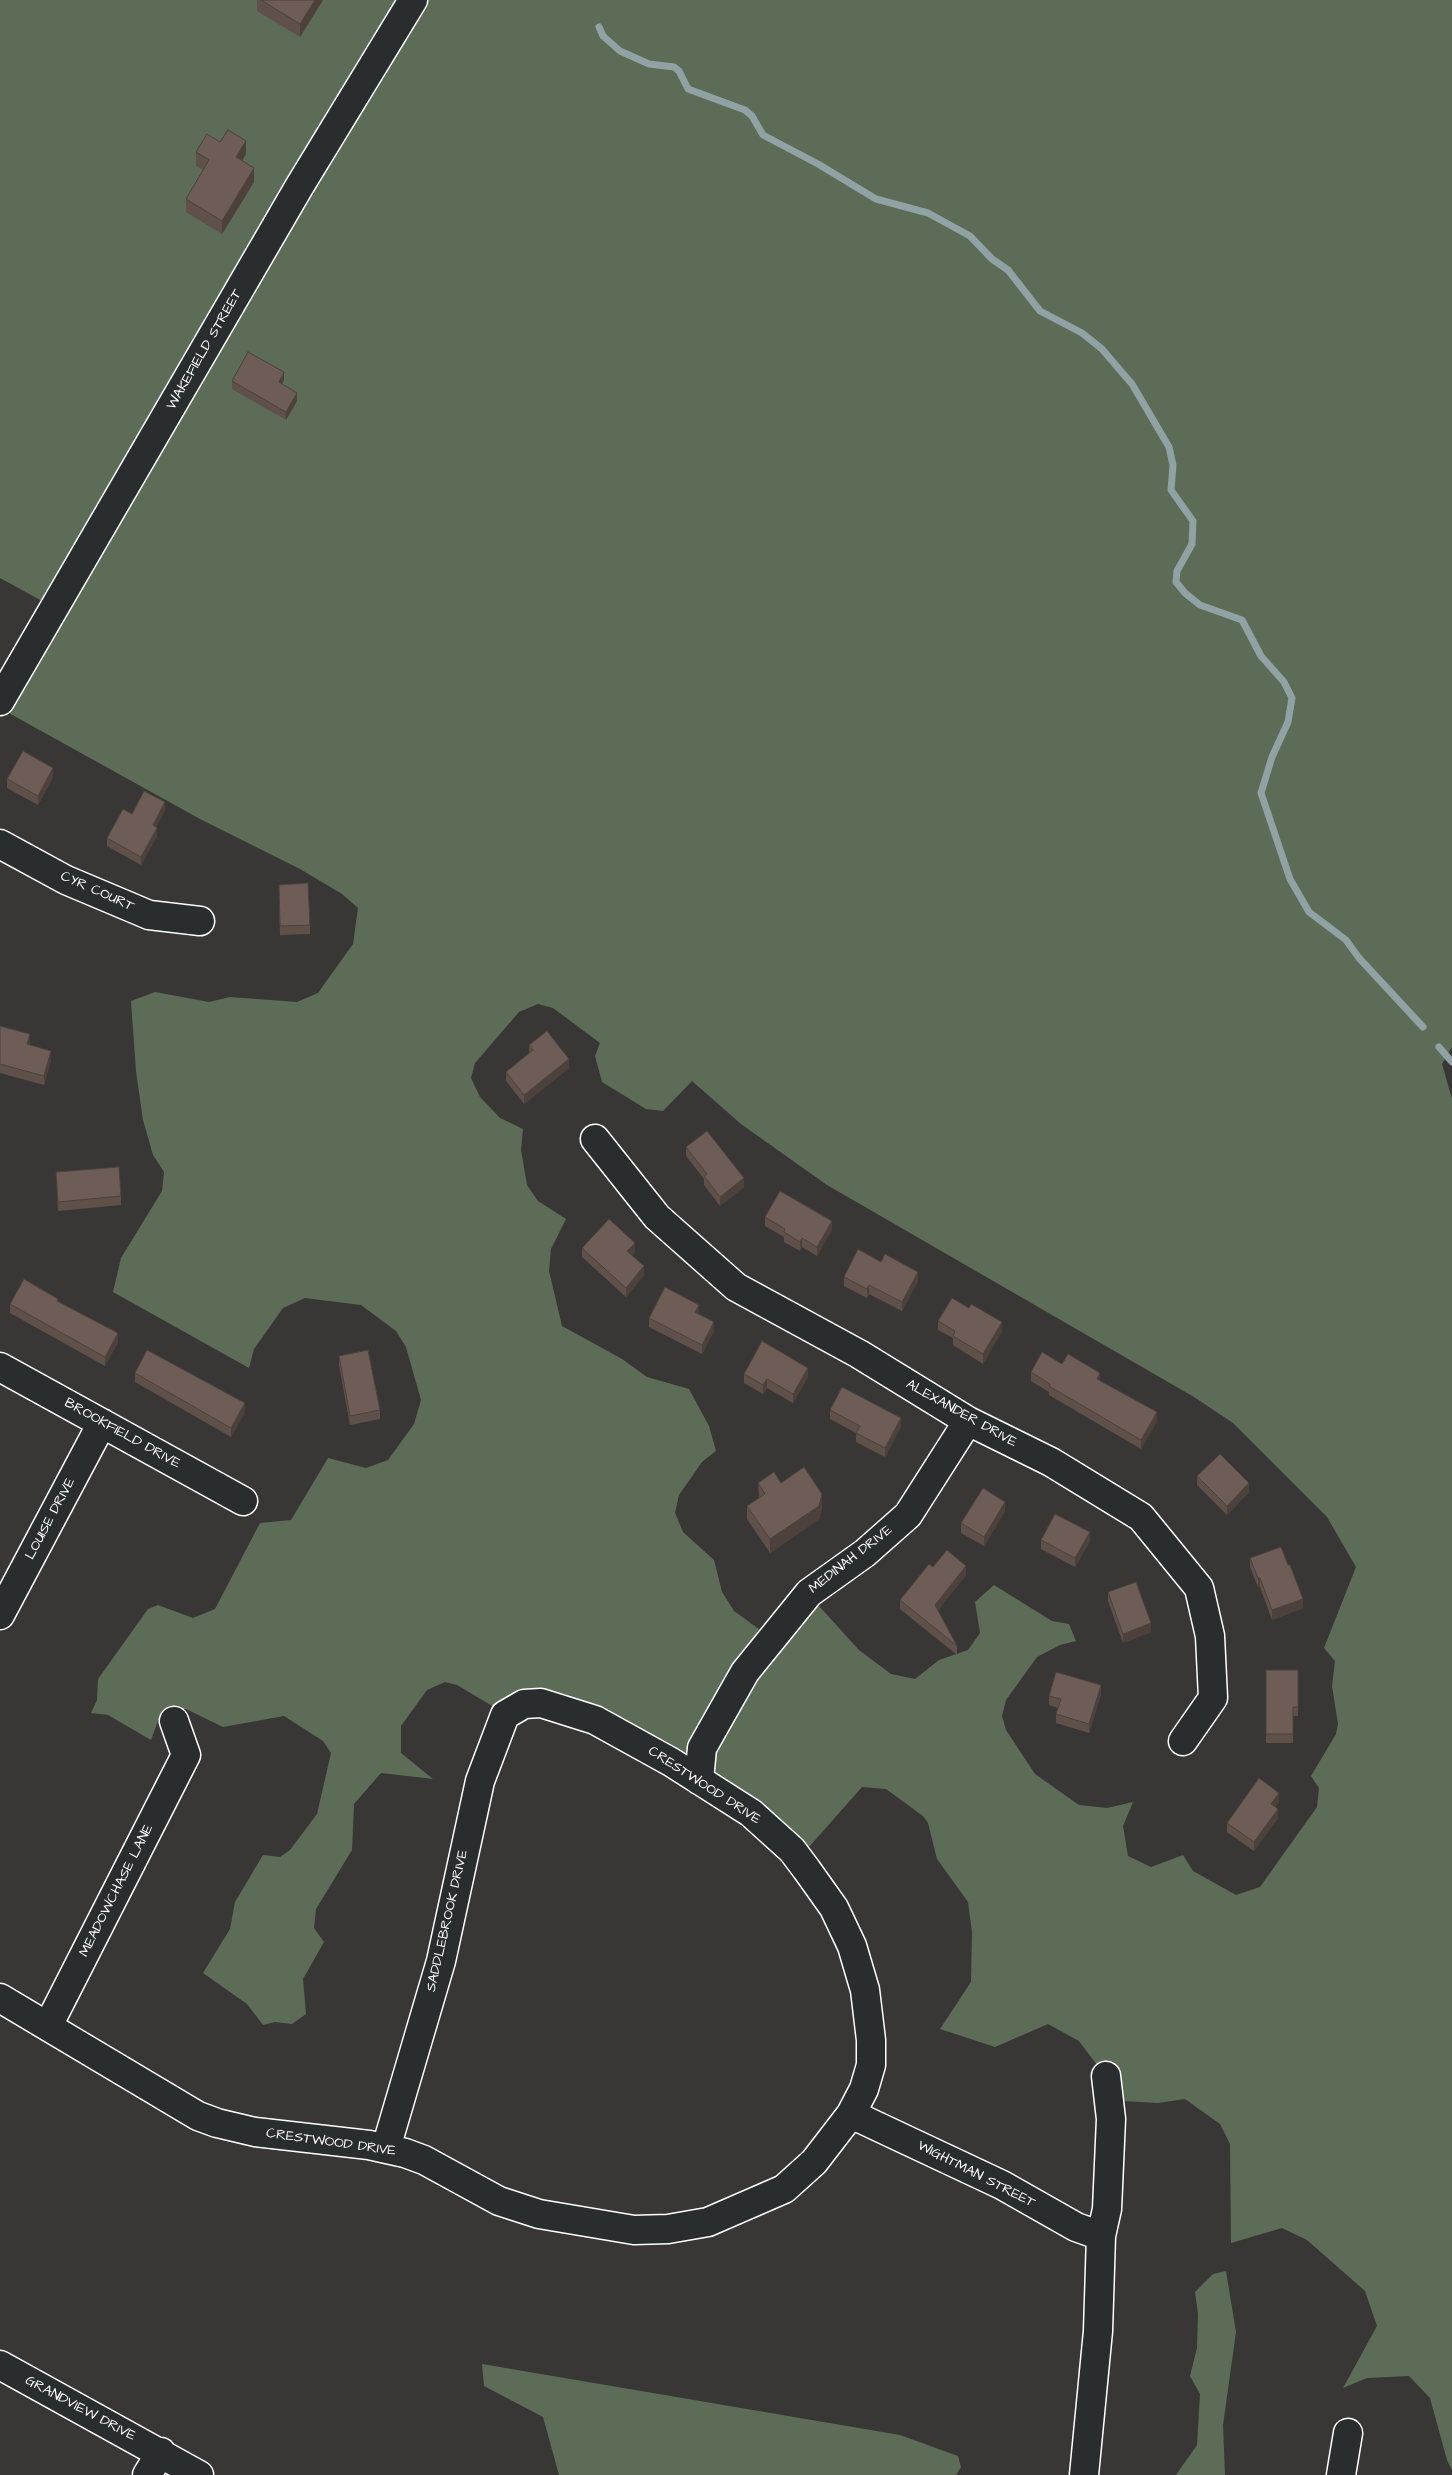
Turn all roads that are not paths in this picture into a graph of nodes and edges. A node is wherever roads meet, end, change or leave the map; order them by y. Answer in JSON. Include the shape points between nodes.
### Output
{"nodes":[{"id":1,"x":413,"y":0,"type":"edge"},
{"id":2,"x":0,"y":701,"type":"edge"},
{"id":3,"x":0,"y":844,"type":"edge"},
{"id":4,"x":200,"y":921,"type":"dead end"},
{"id":5,"x":595,"y":1139,"type":"dead end"},
{"id":6,"x":0,"y":1367,"type":"edge"},
{"id":7,"x":968,"y":1421,"type":"junction"},
{"id":8,"x":102,"y":1423,"type":"junction"},
{"id":9,"x":243,"y":1501,"type":"dead end"},
{"id":10,"x":0,"y":1615,"type":"edge"},
{"id":11,"x":524,"y":1704,"type":"joint"},
{"id":12,"x":174,"y":1721,"type":"dead end"},
{"id":13,"x":1183,"y":1742,"type":"dead end"},
{"id":14,"x":700,"y":1780,"type":"junction"},
{"id":15,"x":0,"y":1998,"type":"edge"},
{"id":16,"x":48,"y":2026,"type":"junction"},
{"id":17,"x":1106,"y":2076,"type":"dead end"},
{"id":18,"x":851,"y":2114,"type":"junction"},
{"id":19,"x":386,"y":2148,"type":"junction"},
{"id":20,"x":1101,"y":2236,"type":"junction"},
{"id":21,"x":0,"y":2365,"type":"edge"},
{"id":22,"x":1348,"y":2434,"type":"dead end"},
{"id":23,"x":161,"y":2452,"type":"junction"},
{"id":24,"x":147,"y":2475,"type":"edge"},
{"id":25,"x":199,"y":2475,"type":"edge"},
{"id":26,"x":1084,"y":2475,"type":"edge"},
{"id":27,"x":1340,"y":2475,"type":"edge"}],
"edges":[{"from":1,"to":2,"type":"street","name":"WAKEFIELD STREET","via":[[299,187]]},
{"from":3,"to":4,"type":"street","name":"CYR COURT","via":[[66,880],[149,915]]},
{"from":5,"to":7,"type":"street","name":"ALEXANDER DRIVE","via":[[657,1217],[736,1286],[859,1354]]},
{"from":6,"to":8,"type":"street","name":"BROOKFIELD DRIVE"},
{"from":7,"to":13,"type":"street","name":"ALEXANDER DRIVE","via":[[1051,1462],[1141,1517],[1199,1588],[1210,1636],[1214,1698]]},
{"from":7,"to":14,"type":"street","name":"MEDINAH DRIVE","via":[[908,1515],[865,1553],[808,1592],[745,1672],[702,1748]]},
{"from":8,"to":9,"type":"street","name":"BROOKFIELD DRIVE"},
{"from":8,"to":10,"type":"street","name":"LOUISE DRIVE"},
{"from":11,"to":14,"type":"street","name":"CRESTWOOD DRIVE","via":[[541,1702],[595,1720]]},
{"from":11,"to":19,"type":"street","name":"SADDLEBROOK DRIVE","via":[[505,1715],[480,1781],[441,1961]]},
{"from":12,"to":16,"type":"street","name":"MEADOWCHASE LANE","via":[[186,1755]]},
{"from":14,"to":18,"type":"street","name":"CRESTWOOD DRIVE","via":[[751,1813],[792,1850],[834,1908],[852,1946],[865,1990],[871,2065],[864,2089]]},
{"from":15,"to":16,"type":"street","name":"CRESTWOOD DRIVE"},
{"from":16,"to":19,"type":"street","name":"CRESTWOOD DRIVE","via":[[198,2116],[217,2123],[268,2134]]},
{"from":17,"to":20,"type":"street","via":[[1111,2119],[1107,2209]]},
{"from":18,"to":19,"type":"street","name":"CRESTWOOD DRIVE","via":[[814,2162],[784,2188],[715,2219],[668,2229],[634,2230],[518,2208],[424,2160]]},
{"from":18,"to":20,"type":"street","name":"WIGHTMAN STREET","via":[[1002,2185],[1076,2227]]},
{"from":20,"to":26,"type":"street","via":[[1098,2331]]},
{"from":21,"to":23,"type":"street","name":"GRANDVIEW DRIVE"},
{"from":22,"to":27,"type":"street"},
{"from":23,"to":24,"type":"street"},
{"from":23,"to":25,"type":"street","name":"GRANDVIEW DRIVE"}]}
